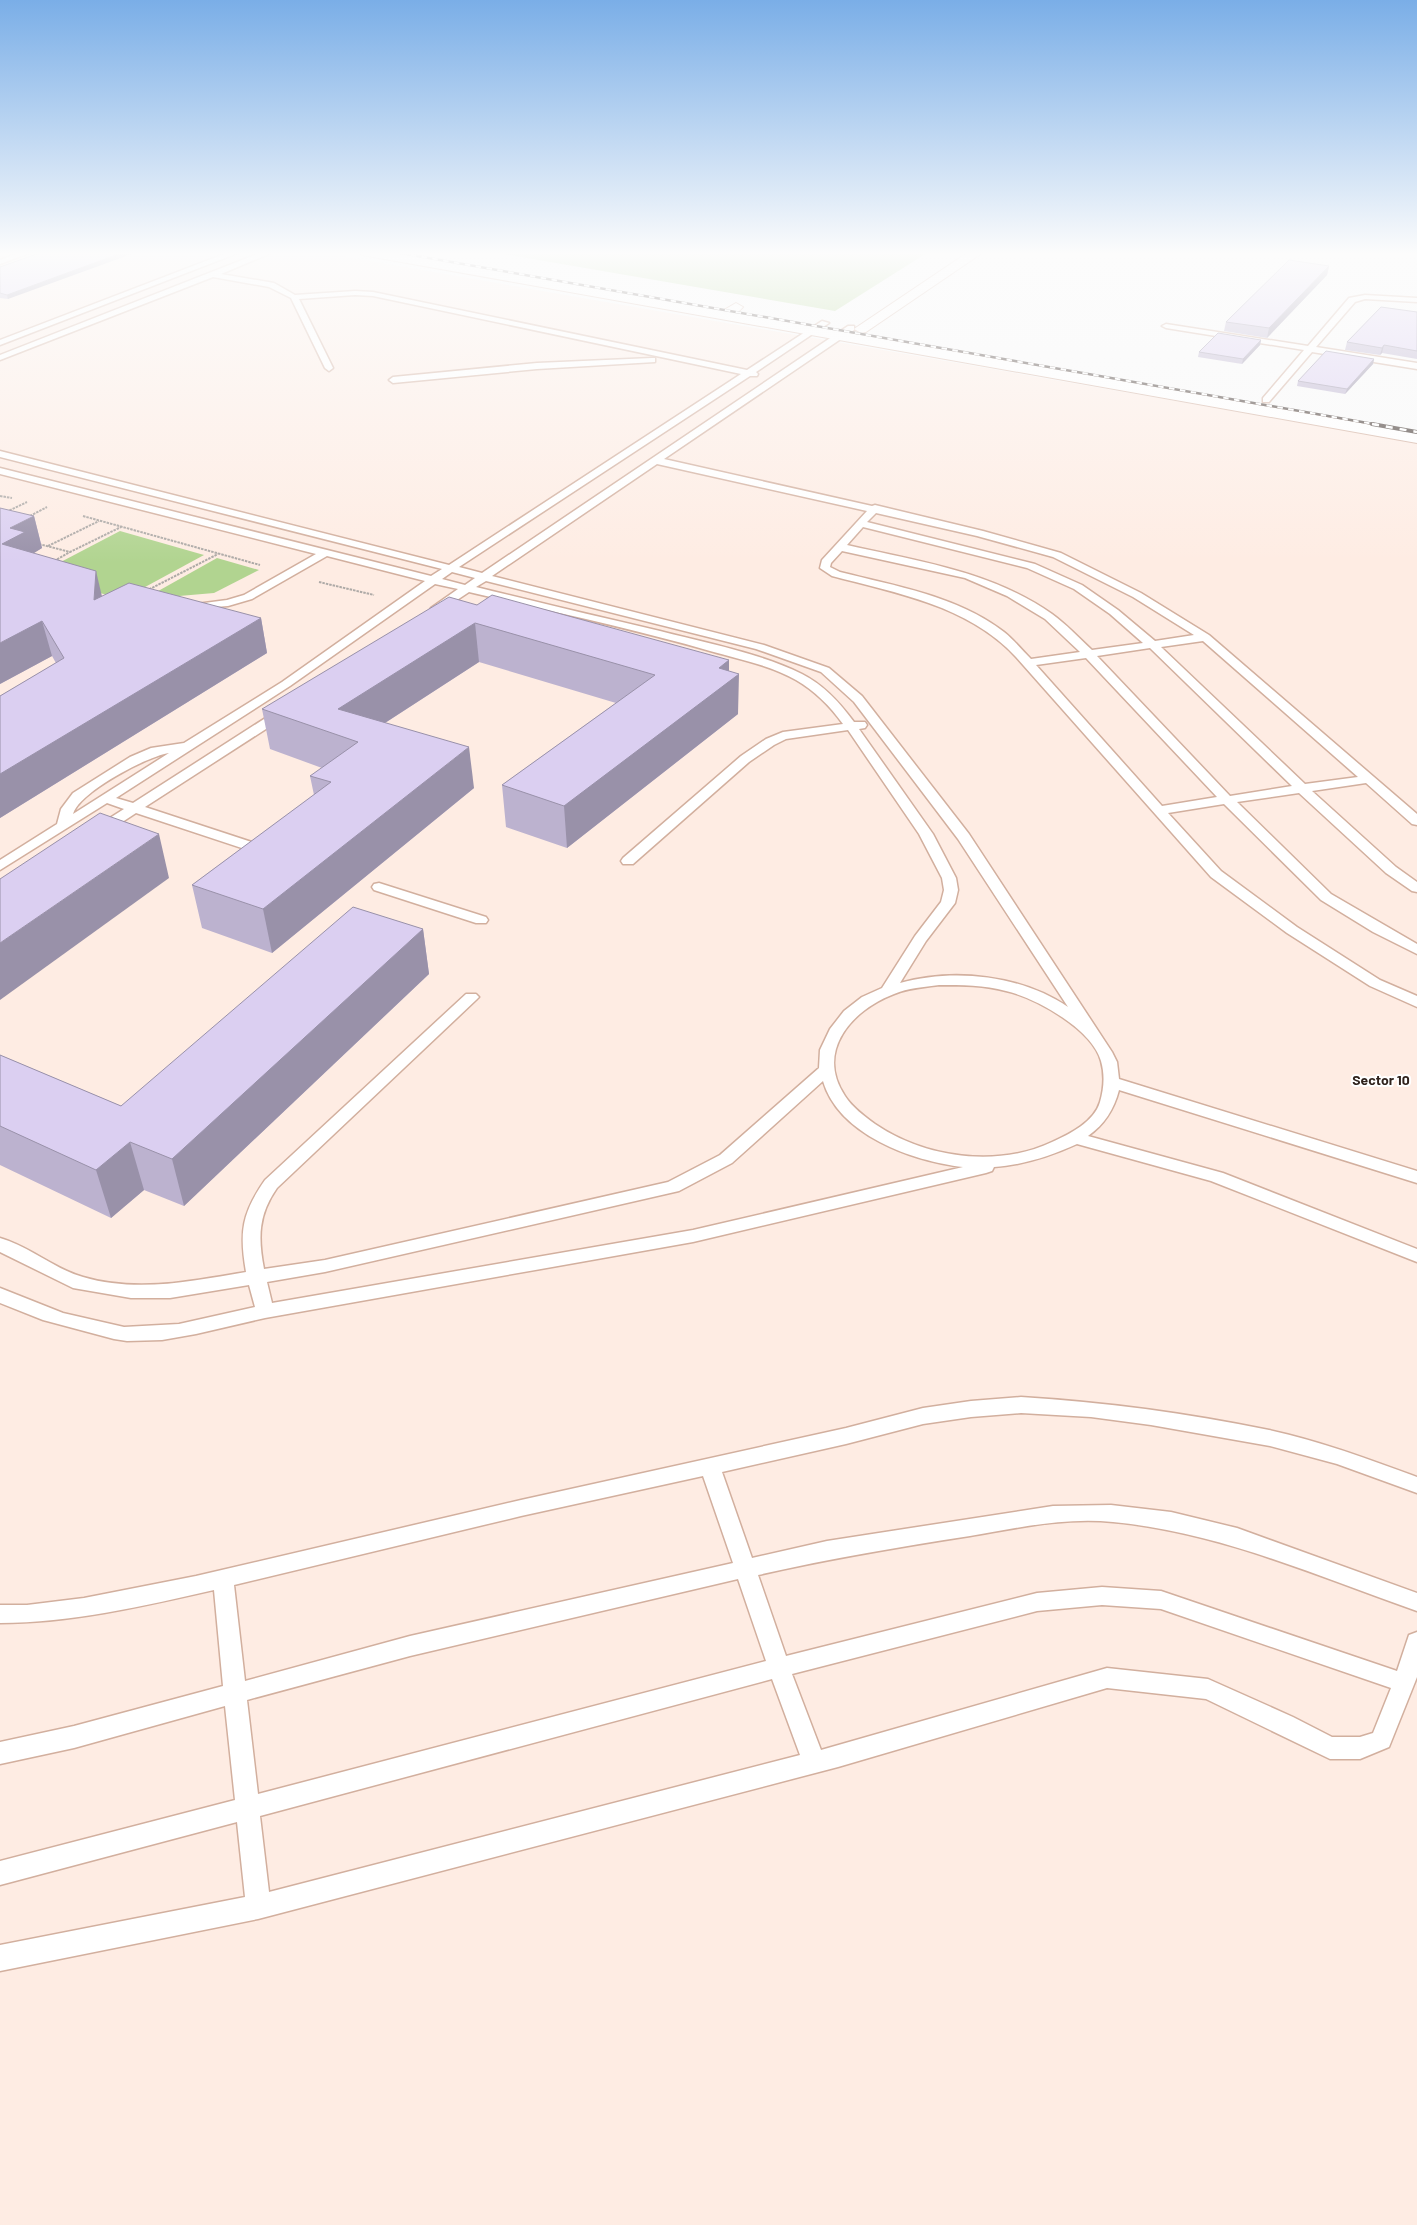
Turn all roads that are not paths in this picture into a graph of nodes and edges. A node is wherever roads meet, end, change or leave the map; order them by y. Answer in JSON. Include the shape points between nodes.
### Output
{"nodes":[{"id":1,"x":322,"y":355,"type":"edge"},
{"id":2,"x":657,"y":355,"type":"edge"},
{"id":3,"x":779,"y":355,"type":"edge"},
{"id":4,"x":811,"y":355,"type":"edge"},
{"id":5,"x":983,"y":355,"type":"edge"},
{"id":6,"x":983,"y":355,"type":"edge"},
{"id":7,"x":1304,"y":355,"type":"edge"},
{"id":8,"x":1341,"y":355,"type":"edge"},
{"id":9,"x":676,"y":359,"type":"junction"},
{"id":10,"x":1417,"y":366,"type":"edge"},
{"id":11,"x":328,"y":368,"type":"dead end"},
{"id":12,"x":750,"y":374,"type":"junction"},
{"id":13,"x":776,"y":378,"type":"junction"},
{"id":14,"x":393,"y":380,"type":"dead end"},
{"id":15,"x":1262,"y":405,"type":"junction"},
{"id":16,"x":1417,"y":425,"type":"edge"},
{"id":17,"x":1417,"y":438,"type":"edge"},
{"id":18,"x":0,"y":454,"type":"edge"},
{"id":19,"x":654,"y":460,"type":"junction"},
{"id":20,"x":621,"y":469,"type":"junction"},
{"id":21,"x":0,"y":471,"type":"edge"},
{"id":22,"x":875,"y":508,"type":"junction"},
{"id":23,"x":862,"y":524,"type":"junction"},
{"id":24,"x":840,"y":547,"type":"junction"},
{"id":25,"x":325,"y":553,"type":"junction"},
{"id":26,"x":452,"y":569,"type":"junction"},
{"id":27,"x":484,"y":575,"type":"junction"},
{"id":28,"x":433,"y":580,"type":"junction"},
{"id":29,"x":466,"y":588,"type":"junction"},
{"id":30,"x":182,"y":608,"type":"edge"},
{"id":31,"x":426,"y":616,"type":"edge"},
{"id":32,"x":1205,"y":637,"type":"junction"},
{"id":33,"x":1154,"y":645,"type":"junction"},
{"id":34,"x":1089,"y":654,"type":"junction"},
{"id":35,"x":1028,"y":663,"type":"junction"},
{"id":36,"x":288,"y":709,"type":"edge"},
{"id":37,"x":875,"y":723,"type":"junction"},
{"id":38,"x":851,"y":726,"type":"junction"},
{"id":39,"x":189,"y":746,"type":"junction"},
{"id":40,"x":1367,"y":779,"type":"junction"},
{"id":41,"x":1302,"y":789,"type":"junction"},
{"id":42,"x":107,"y":798,"type":"junction"},
{"id":43,"x":1227,"y":800,"type":"junction"},
{"id":44,"x":135,"y":808,"type":"junction"},
{"id":45,"x":1160,"y":810,"type":"junction"},
{"id":46,"x":1417,"y":821,"type":"edge"},
{"id":47,"x":63,"y":826,"type":"junction"},
{"id":48,"x":87,"y":838,"type":"edge"},
{"id":49,"x":282,"y":856,"type":"edge"},
{"id":50,"x":628,"y":861,"type":"dead end"},
{"id":51,"x":0,"y":866,"type":"edge"},
{"id":52,"x":379,"y":887,"type":"dead end"},
{"id":53,"x":1417,"y":888,"type":"edge"},
{"id":54,"x":481,"y":920,"type":"dead end"},
{"id":55,"x":1417,"y":950,"type":"edge"},
{"id":56,"x":888,"y":990,"type":"junction"},
{"id":57,"x":470,"y":998,"type":"dead end"},
{"id":58,"x":1417,"y":1002,"type":"edge"},
{"id":59,"x":1098,"y":1042,"type":"junction"},
{"id":60,"x":826,"y":1069,"type":"junction"},
{"id":61,"x":1112,"y":1082,"type":"junction"},
{"id":62,"x":1076,"y":1138,"type":"junction"},
{"id":63,"x":1020,"y":1159,"type":"junction"},
{"id":64,"x":1417,"y":1177,"type":"edge"},
{"id":65,"x":0,"y":1244,"type":"edge"},
{"id":66,"x":1417,"y":1256,"type":"edge"},
{"id":67,"x":256,"y":1278,"type":"junction"},
{"id":68,"x":0,"y":1295,"type":"edge"},
{"id":69,"x":265,"y":1311,"type":"junction"},
{"id":70,"x":710,"y":1466,"type":"junction"},
{"id":71,"x":1417,"y":1485,"type":"edge"},
{"id":72,"x":745,"y":1569,"type":"junction"},
{"id":73,"x":223,"y":1579,"type":"junction"},
{"id":74,"x":1417,"y":1602,"type":"edge"},
{"id":75,"x":0,"y":1614,"type":"edge"},
{"id":76,"x":1417,"y":1642,"type":"edge"},
{"id":77,"x":779,"y":1668,"type":"junction"},
{"id":78,"x":1404,"y":1683,"type":"junction"},
{"id":79,"x":235,"y":1693,"type":"junction"},
{"id":80,"x":0,"y":1753,"type":"edge"},
{"id":81,"x":814,"y":1762,"type":"junction"},
{"id":82,"x":248,"y":1808,"type":"junction"},
{"id":83,"x":0,"y":1874,"type":"edge"},
{"id":84,"x":258,"y":1907,"type":"junction"},
{"id":85,"x":0,"y":1958,"type":"edge"}],
"edges":[{"from":1,"to":11,"type":"lane"},
{"from":2,"to":9,"type":"lane"},
{"from":3,"to":12,"type":"lane"},
{"from":4,"to":13,"type":"lane"},
{"from":5,"to":15,"type":"street"},
{"from":6,"to":15,"type":"street"},
{"from":7,"to":15,"type":"lane"},
{"from":8,"to":10,"type":"lane"},
{"from":9,"to":12,"type":"lane"},
{"from":9,"to":14,"type":"lane","via":[[537,366]]},
{"from":12,"to":13,"type":"lane"},
{"from":12,"to":20,"type":"lane"},
{"from":13,"to":19,"type":"lane"},
{"from":15,"to":16,"type":"street"},
{"from":15,"to":17,"type":"street"},
{"from":18,"to":26,"type":"lane"},
{"from":19,"to":20,"type":"lane"},
{"from":19,"to":22,"type":"lane"},
{"from":20,"to":26,"type":"lane"},
{"from":20,"to":27,"type":"lane"},
{"from":21,"to":25,"type":"lane"},
{"from":22,"to":23,"type":"lane"},
{"from":22,"to":32,"type":"lane","via":[[979,532],[1057,555],[1137,595]]},
{"from":23,"to":24,"type":"lane"},
{"from":23,"to":33,"type":"lane","via":[[1031,566],[1078,587]]},
{"from":24,"to":34,"type":"lane","via":[[968,576],[1011,594],[1049,617]]},
{"from":24,"to":35,"type":"lane","via":[[826,562],[825,568],[836,574],[911,593],[965,613],[996,632]]},
{"from":25,"to":28,"type":"lane"},
{"from":25,"to":30,"type":"lane","via":[[248,597],[228,603]]},
{"from":26,"to":27,"type":"lane"},
{"from":26,"to":28,"type":"lane"},
{"from":27,"to":29,"type":"lane"},
{"from":27,"to":37,"type":"lane","via":[[796,659],[825,670],[858,699]]},
{"from":28,"to":29,"type":"lane"},
{"from":28,"to":39,"type":"lane","via":[[286,684]]},
{"from":29,"to":31,"type":"lane"},
{"from":29,"to":38,"type":"lane","via":[[690,642],[770,665],[799,677],[820,691]]},
{"from":32,"to":33,"type":"lane"},
{"from":32,"to":40,"type":"lane"},
{"from":33,"to":34,"type":"lane"},
{"from":33,"to":41,"type":"lane"},
{"from":34,"to":35,"type":"lane"},
{"from":34,"to":43,"type":"lane"},
{"from":35,"to":45,"type":"lane"},
{"from":36,"to":44,"type":"lane"},
{"from":37,"to":38,"type":"lane"},
{"from":37,"to":59,"type":"lane","via":[[964,836]]},
{"from":38,"to":50,"type":"lane","via":[[783,736],[770,742],[745,759]]},
{"from":38,"to":56,"type":"lane","via":[[926,834],[945,867],[950,884],[948,903],[920,939]]},
{"from":39,"to":42,"type":"lane"},
{"from":39,"to":47,"type":"lane","via":[[155,751],[134,760],[78,796],[68,809]]},
{"from":40,"to":41,"type":"lane"},
{"from":40,"to":46,"type":"lane"},
{"from":41,"to":43,"type":"lane"},
{"from":41,"to":53,"type":"lane","via":[[1391,870]]},
{"from":42,"to":44,"type":"lane"},
{"from":42,"to":47,"type":"lane"},
{"from":43,"to":45,"type":"lane"},
{"from":43,"to":55,"type":"lane","via":[[1326,896],[1378,930]]},
{"from":44,"to":48,"type":"lane"},
{"from":44,"to":49,"type":"lane"},
{"from":45,"to":58,"type":"lane","via":[[1216,874],[1292,930],[1367,978]]},
{"from":47,"to":51,"type":"lane"},
{"from":52,"to":54,"type":"lane"},
{"from":56,"to":59,"type":"lane","via":[[931,981],[971,980],[1010,987],[1046,1000],[1069,1014]]},
{"from":56,"to":60,"type":"lane","via":[[865,1001],[842,1020],[829,1043]]},
{"from":57,"to":67,"type":"lane","via":[[271,1184],[253,1218],[251,1238]]},
{"from":59,"to":61,"type":"lane","via":[[1109,1062]]},
{"from":60,"to":63,"type":"lane","via":[[834,1092],[851,1114],[876,1133],[908,1148],[944,1158],[983,1162]]},
{"from":60,"to":67,"type":"lane","via":[[726,1159],[673,1188],[325,1266]]},
{"from":61,"to":62,"type":"lane","via":[[1108,1103],[1095,1122]]},
{"from":61,"to":64,"type":"lane"},
{"from":62,"to":63,"type":"lane","via":[[1050,1151]]},
{"from":62,"to":66,"type":"lane","via":[[1217,1177]]},
{"from":63,"to":69,"type":"lane","via":[[693,1236]]},
{"from":65,"to":67,"type":"lane","via":[[80,1283],[131,1291],[170,1291]]},
{"from":67,"to":69,"type":"lane"},
{"from":68,"to":69,"type":"lane","via":[[59,1319],[125,1334],[178,1330]]},
{"from":70,"to":71,"type":"lane","via":[[923,1416],[1021,1405],[1099,1410],[1270,1438],[1339,1457]]},
{"from":70,"to":72,"type":"lane"},
{"from":70,"to":73,"type":"lane"},
{"from":72,"to":74,"type":"lane","via":[[827,1550],[1053,1514],[1111,1513],[1171,1521],[1237,1537]]},
{"from":72,"to":77,"type":"lane"},
{"from":72,"to":79,"type":"lane","via":[[410,1646]]},
{"from":73,"to":75,"type":"lane","via":[[84,1607]]},
{"from":73,"to":79,"type":"lane"},
{"from":76,"to":78,"type":"lane"},
{"from":77,"to":78,"type":"lane","via":[[1037,1602],[1102,1596],[1161,1600]]},
{"from":77,"to":81,"type":"lane"},
{"from":77,"to":82,"type":"lane"},
{"from":78,"to":81,"type":"lane","via":[[1381,1740],[1360,1748],[1330,1748],[1208,1689],[1106,1678]]},
{"from":79,"to":80,"type":"lane","via":[[74,1737]]},
{"from":79,"to":82,"type":"lane"},
{"from":81,"to":84,"type":"lane"},
{"from":82,"to":83,"type":"lane"},
{"from":82,"to":84,"type":"lane"},
{"from":84,"to":85,"type":"lane"}]}
